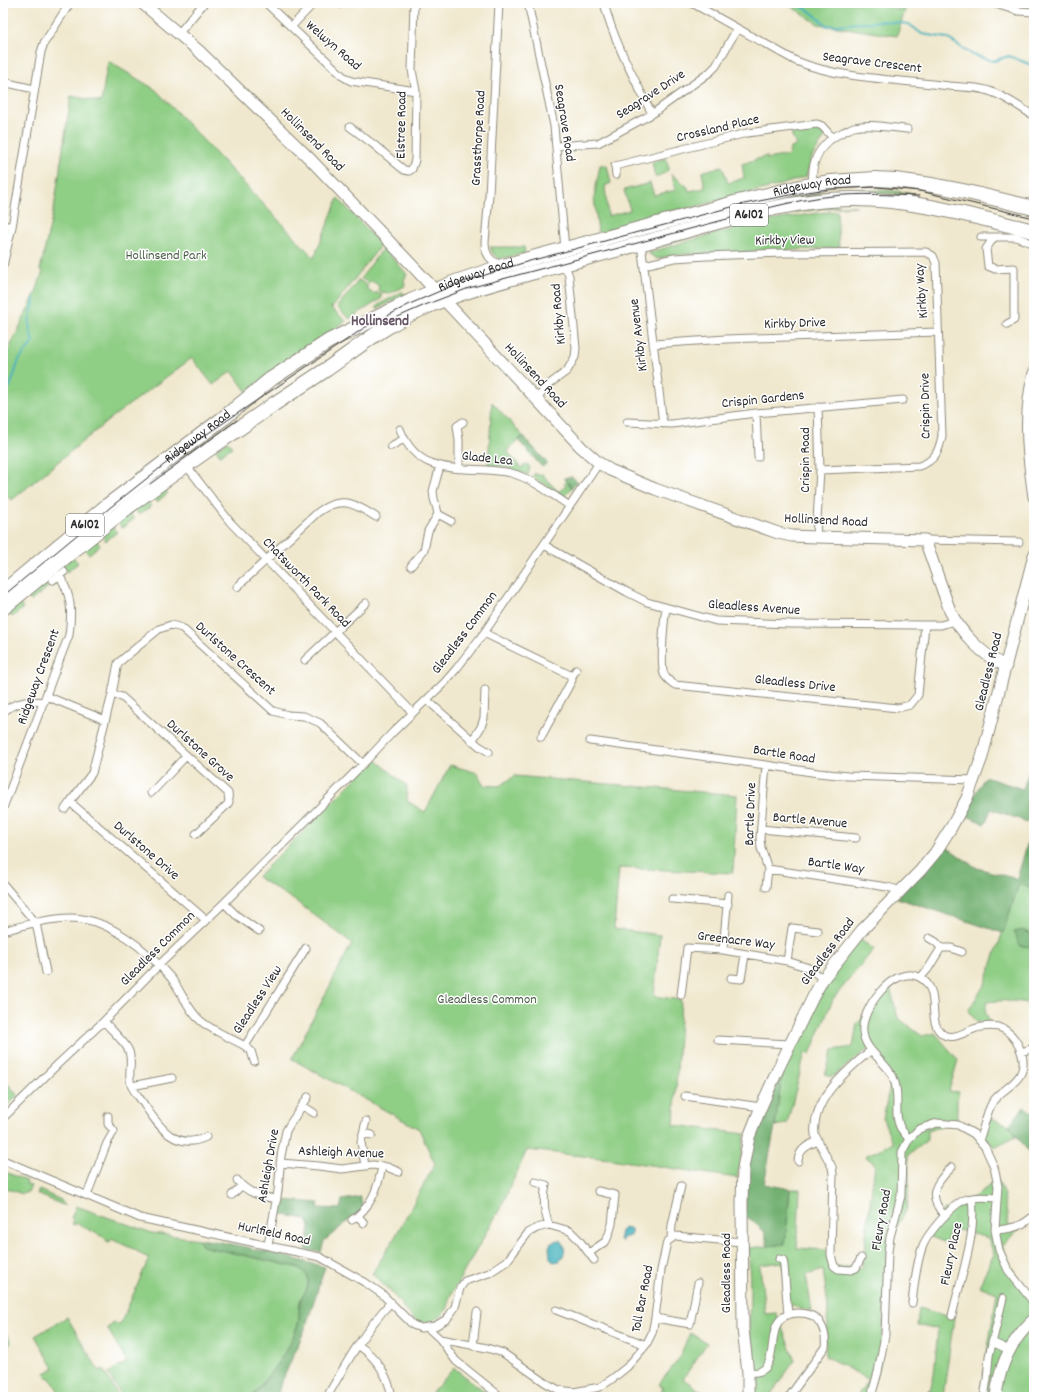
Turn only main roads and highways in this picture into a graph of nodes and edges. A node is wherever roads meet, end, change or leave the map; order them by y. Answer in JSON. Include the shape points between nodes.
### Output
{"nodes":[{"id":1,"x":142,"y":3,"type":"edge"},
{"id":2,"x":1034,"y":197,"type":"edge"},
{"id":3,"x":1007,"y":201,"type":"junction"},
{"id":4,"x":1034,"y":208,"type":"edge"},
{"id":5,"x":1034,"y":231,"type":"edge"},
{"id":6,"x":439,"y":295,"type":"junction"},
{"id":7,"x":1034,"y":374,"type":"edge"},
{"id":8,"x":1032,"y":460,"type":"edge"},
{"id":9,"x":1034,"y":497,"type":"edge"},
{"id":10,"x":1034,"y":555,"type":"edge"},
{"id":11,"x":3,"y":592,"type":"edge"},
{"id":12,"x":3,"y":608,"type":"edge"},
{"id":13,"x":1006,"y":666,"type":"junction"},
{"id":14,"x":1034,"y":1319,"type":"edge"},
{"id":15,"x":748,"y":1397,"type":"edge"},
{"id":16,"x":996,"y":1397,"type":"edge"}],
"edges":[{"from":1,"to":6,"type":"main road","name":"Hollinsend Road","via":[[232,82]]},
{"from":2,"to":3,"type":"highway"},
{"from":3,"to":4,"type":"highway","name":"Ridgeway Road","number":"A6102"},
{"from":3,"to":6,"type":"highway","name":"Ridgeway Road","number":"A6102","via":[[895,180],[852,180],[813,185],[731,204],[503,266]]},
{"from":5,"to":6,"type":"highway","name":"Ridgeway Road","number":"A6102","via":[[933,207],[887,201],[851,199],[802,204],[772,209],[469,290]]},
{"from":6,"to":11,"type":"highway","name":"Ridgeway Road","number":"A6102","via":[[329,341],[272,379],[113,502]]},
{"from":6,"to":12,"type":"highway","name":"Ridgeway Road","number":"A6102","via":[[417,311],[363,342],[186,465],[126,509]]},
{"from":6,"to":13,"type":"main road","name":"Hollinsend Road","via":[[581,447],[610,470],[778,533],[792,536],[925,540],[954,621],[988,657]]},
{"from":7,"to":8,"type":"main road","via":[[1027,412]]},
{"from":8,"to":9,"type":"main road"},
{"from":10,"to":13,"type":"main road","name":"Gleadless Road"},
{"from":13,"to":15,"type":"main road","name":"Gleadless Road","via":[[975,780],[960,813],[920,871],[862,930],[823,979],[790,1044],[749,1137],[742,1184],[743,1323]]},
{"from":14,"to":16,"type":"main road","via":[[1009,1350],[1000,1370]]}]}
